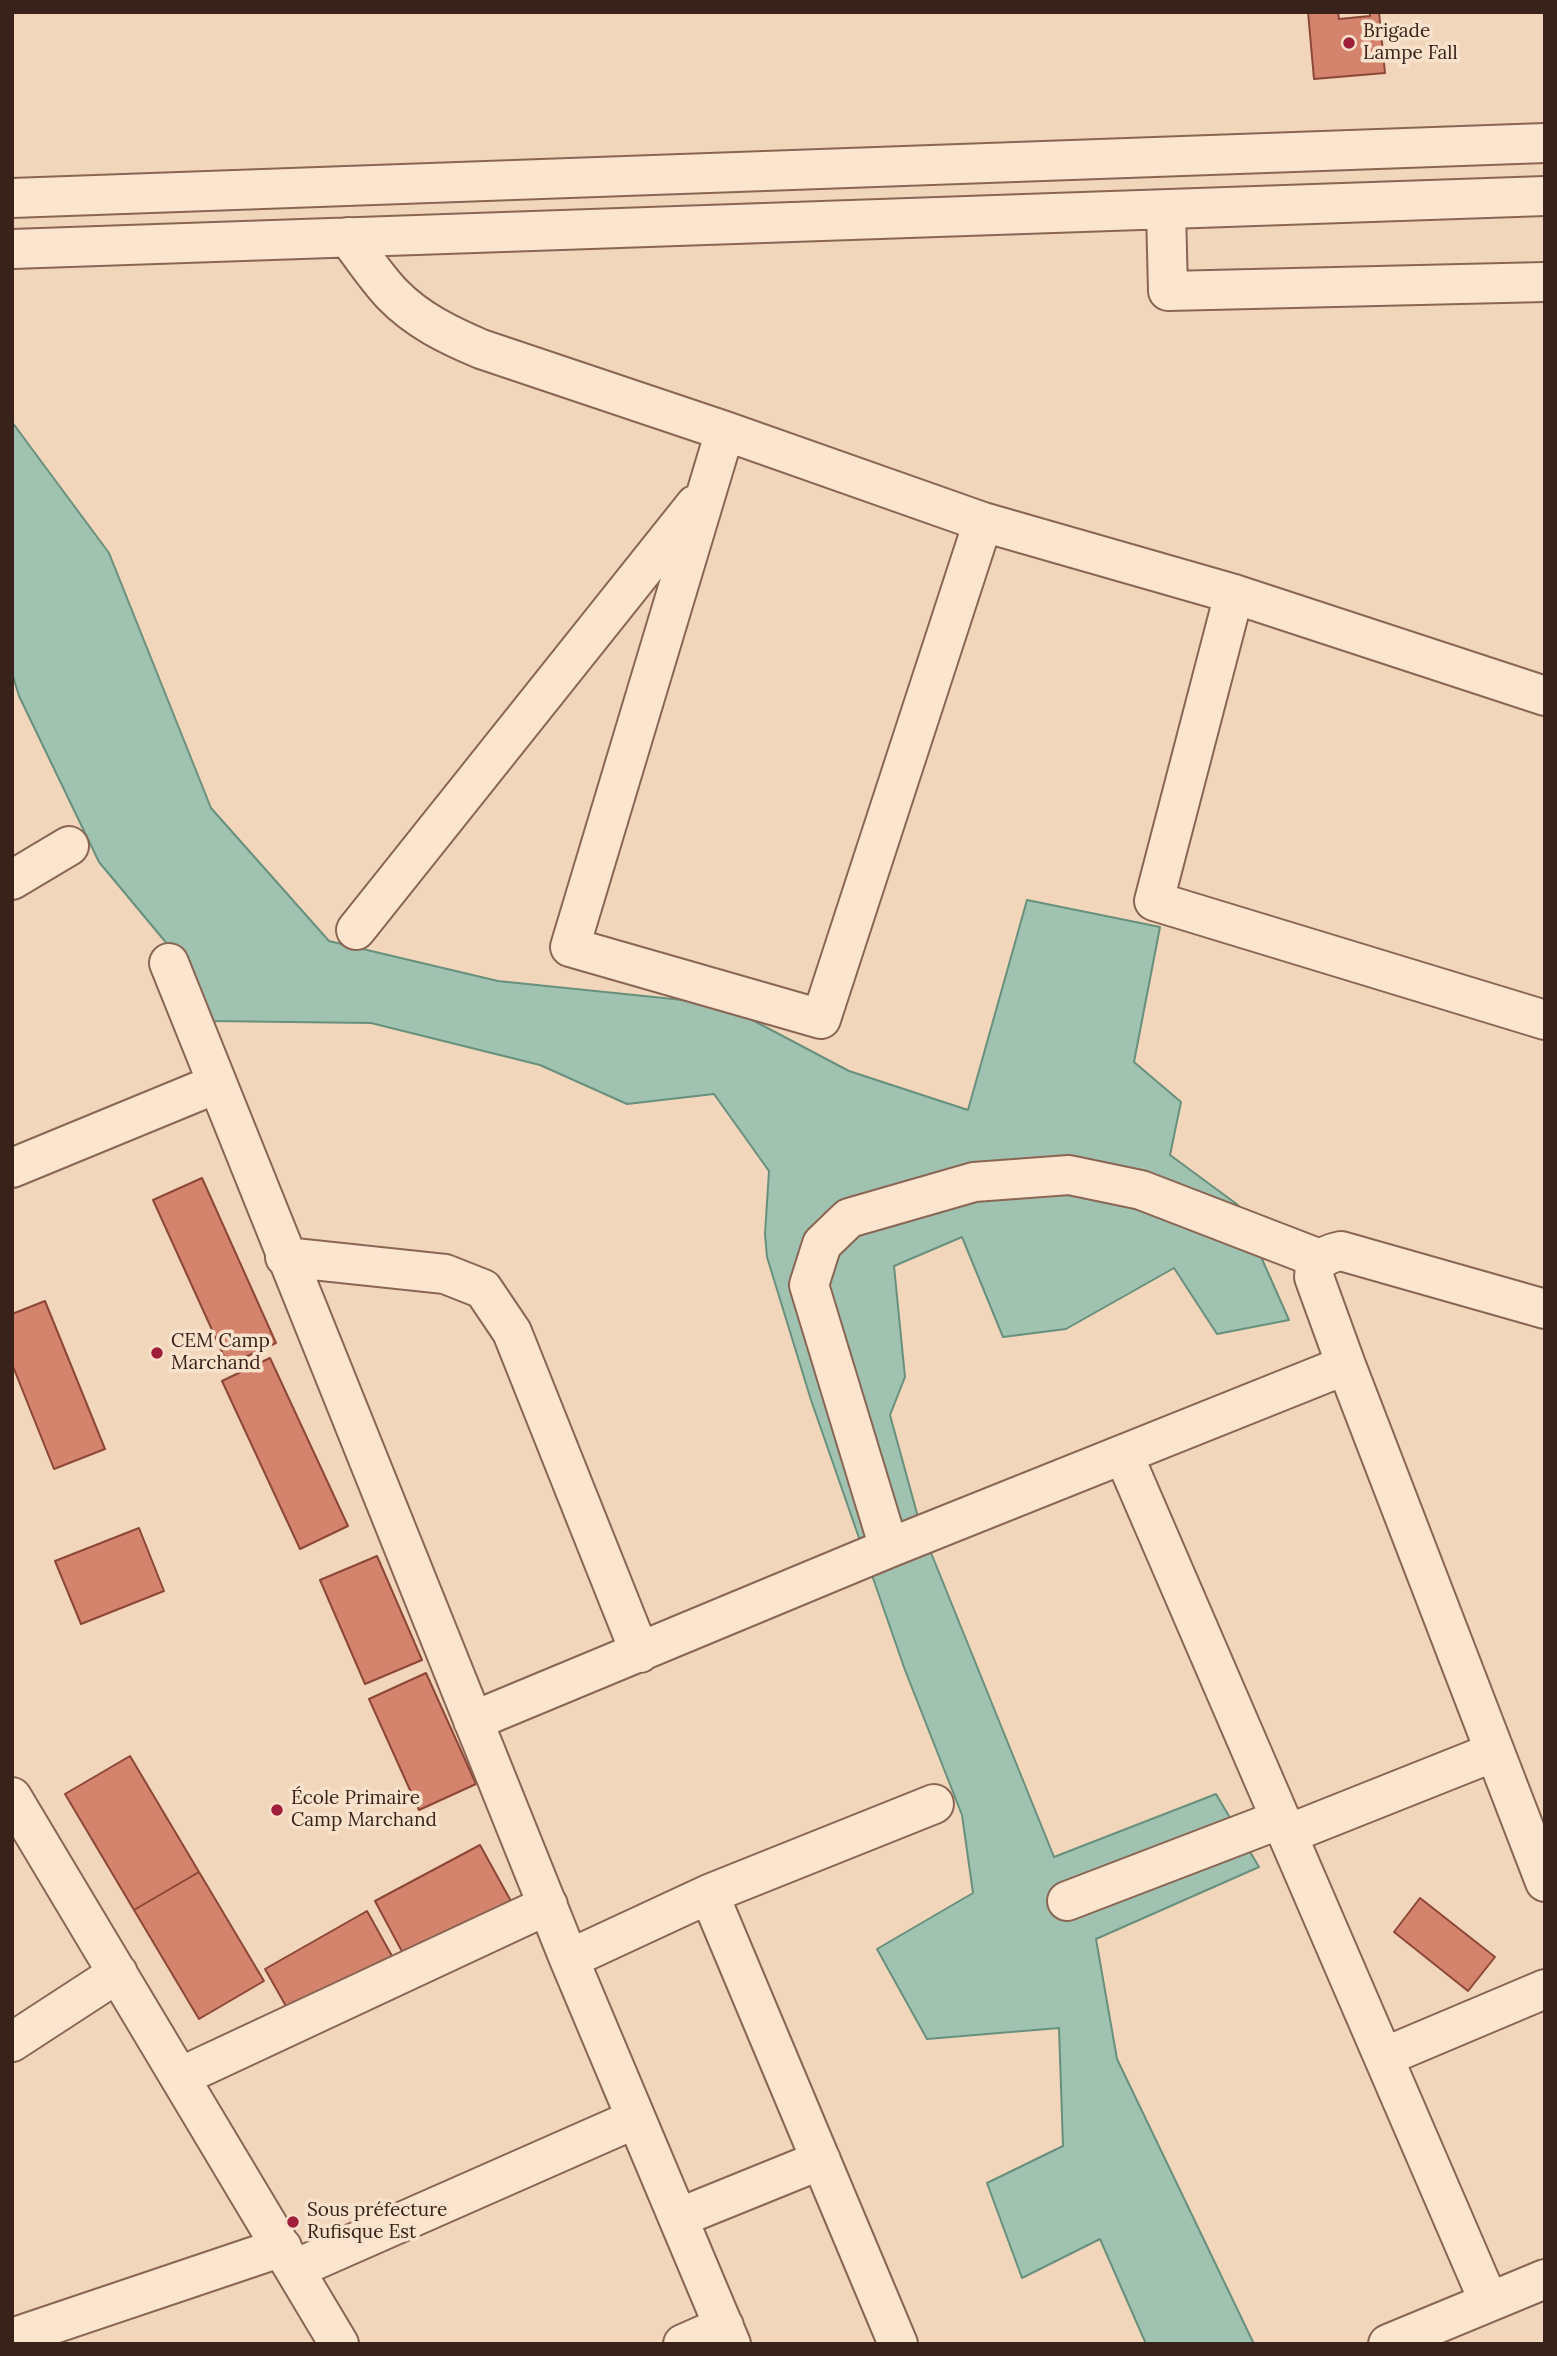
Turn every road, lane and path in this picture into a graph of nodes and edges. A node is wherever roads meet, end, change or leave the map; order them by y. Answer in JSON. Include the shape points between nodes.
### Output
{"nodes":[{"id":1,"x":1545,"y":143,"type":"edge"},
{"id":2,"x":1545,"y":196,"type":"edge"},
{"id":3,"x":12,"y":198,"type":"edge"},
{"id":4,"x":1166,"y":209,"type":"junction"},
{"id":5,"x":348,"y":237,"type":"junction"},
{"id":6,"x":12,"y":249,"type":"edge"},
{"id":7,"x":1545,"y":282,"type":"edge"},
{"id":8,"x":725,"y":431,"type":"junction"},
{"id":9,"x":707,"y":489,"type":"junction"},
{"id":10,"x":983,"y":522,"type":"junction"},
{"id":11,"x":1234,"y":594,"type":"junction"},
{"id":12,"x":1545,"y":696,"type":"edge"},
{"id":13,"x":69,"y":846,"type":"dead end"},
{"id":14,"x":12,"y":880,"type":"edge"},
{"id":15,"x":356,"y":930,"type":"dead end"},
{"id":16,"x":169,"y":963,"type":"dead end"},
{"id":17,"x":1545,"y":1020,"type":"edge"},
{"id":18,"x":216,"y":1084,"type":"junction"},
{"id":19,"x":12,"y":1168,"type":"edge"},
{"id":20,"x":285,"y":1257,"type":"junction"},
{"id":21,"x":1320,"y":1259,"type":"junction"},
{"id":22,"x":1545,"y":1309,"type":"edge"},
{"id":23,"x":1346,"y":1365,"type":"junction"},
{"id":24,"x":1124,"y":1456,"type":"junction"},
{"id":25,"x":889,"y":1548,"type":"junction"},
{"id":26,"x":640,"y":1653,"type":"junction"},
{"id":27,"x":472,"y":1721,"type":"junction"},
{"id":28,"x":1494,"y":1752,"type":"junction"},
{"id":29,"x":12,"y":1797,"type":"edge"},
{"id":30,"x":934,"y":1804,"type":"dead end"},
{"id":31,"x":1284,"y":1826,"type":"junction"},
{"id":32,"x":1545,"y":1882,"type":"edge"},
{"id":33,"x":709,"y":1894,"type":"junction"},
{"id":34,"x":1067,"y":1901,"type":"dead end"},
{"id":35,"x":548,"y":1905,"type":"junction"},
{"id":36,"x":569,"y":1959,"type":"junction"},
{"id":37,"x":118,"y":1973,"type":"junction"},
{"id":38,"x":1545,"y":1989,"type":"edge"},
{"id":39,"x":12,"y":2042,"type":"edge"},
{"id":40,"x":1384,"y":2057,"type":"junction"},
{"id":41,"x":180,"y":2077,"type":"junction"},
{"id":42,"x":635,"y":2119,"type":"junction"},
{"id":43,"x":821,"y":2160,"type":"junction"},
{"id":44,"x":678,"y":2218,"type":"junction"},
{"id":45,"x":288,"y":2258,"type":"junction"},
{"id":46,"x":1545,"y":2279,"type":"edge"},
{"id":47,"x":1489,"y":2302,"type":"junction"},
{"id":48,"x":1447,"y":2333,"type":"edge"},
{"id":49,"x":728,"y":2335,"type":"edge"},
{"id":50,"x":12,"y":2338,"type":"edge"},
{"id":51,"x":339,"y":2344,"type":"edge"},
{"id":52,"x":683,"y":2344,"type":"edge"},
{"id":53,"x":898,"y":2344,"type":"edge"},
{"id":54,"x":1388,"y":2344,"type":"edge"}],
"edges":[{"from":1,"to":3,"type":"street"},
{"from":2,"to":4,"type":"street"},
{"from":4,"to":5,"type":"street"},
{"from":4,"to":7,"type":"street","via":[[1168,291]]},
{"from":5,"to":6,"type":"street"},
{"from":5,"to":8,"type":"street","via":[[392,294],[447,335]]},
{"from":8,"to":9,"type":"street"},
{"from":8,"to":10,"type":"street"},
{"from":9,"to":10,"type":"street","via":[[570,947],[821,1019]]},
{"from":9,"to":15,"type":"street"},
{"from":10,"to":11,"type":"street"},
{"from":11,"to":12,"type":"street"},
{"from":11,"to":17,"type":"street","via":[[1154,901]]},
{"from":13,"to":14,"type":"street"},
{"from":16,"to":18,"type":"street"},
{"from":18,"to":19,"type":"street"},
{"from":18,"to":20,"type":"street"},
{"from":20,"to":26,"type":"street","via":[[445,1274],[483,1289],[512,1332]]},
{"from":20,"to":27,"type":"street"},
{"from":21,"to":22,"type":"street","via":[[1341,1251]]},
{"from":21,"to":23,"type":"street","via":[[1314,1277]]},
{"from":21,"to":25,"type":"street","via":[[1141,1190],[1069,1175],[974,1182],[849,1218],[822,1244],[810,1285]]},
{"from":23,"to":24,"type":"street"},
{"from":23,"to":28,"type":"street"},
{"from":24,"to":25,"type":"street"},
{"from":24,"to":31,"type":"street"},
{"from":25,"to":26,"type":"street"},
{"from":26,"to":27,"type":"street"},
{"from":27,"to":35,"type":"street"},
{"from":28,"to":31,"type":"street"},
{"from":28,"to":32,"type":"street"},
{"from":29,"to":37,"type":"street"},
{"from":30,"to":33,"type":"street"},
{"from":31,"to":34,"type":"street"},
{"from":31,"to":40,"type":"street"},
{"from":33,"to":36,"type":"street"},
{"from":33,"to":43,"type":"street"},
{"from":35,"to":36,"type":"street"},
{"from":35,"to":41,"type":"street"},
{"from":36,"to":42,"type":"street"},
{"from":37,"to":39,"type":"street"},
{"from":37,"to":41,"type":"street"},
{"from":38,"to":40,"type":"street"},
{"from":40,"to":47,"type":"street"},
{"from":41,"to":45,"type":"street"},
{"from":42,"to":44,"type":"street"},
{"from":42,"to":45,"type":"street"},
{"from":43,"to":44,"type":"street"},
{"from":43,"to":53,"type":"street"},
{"from":44,"to":49,"type":"street"},
{"from":45,"to":50,"type":"street"},
{"from":45,"to":51,"type":"street"},
{"from":46,"to":47,"type":"street"},
{"from":47,"to":48,"type":"street"},
{"from":48,"to":54,"type":"street"},
{"from":49,"to":52,"type":"street"}]}
